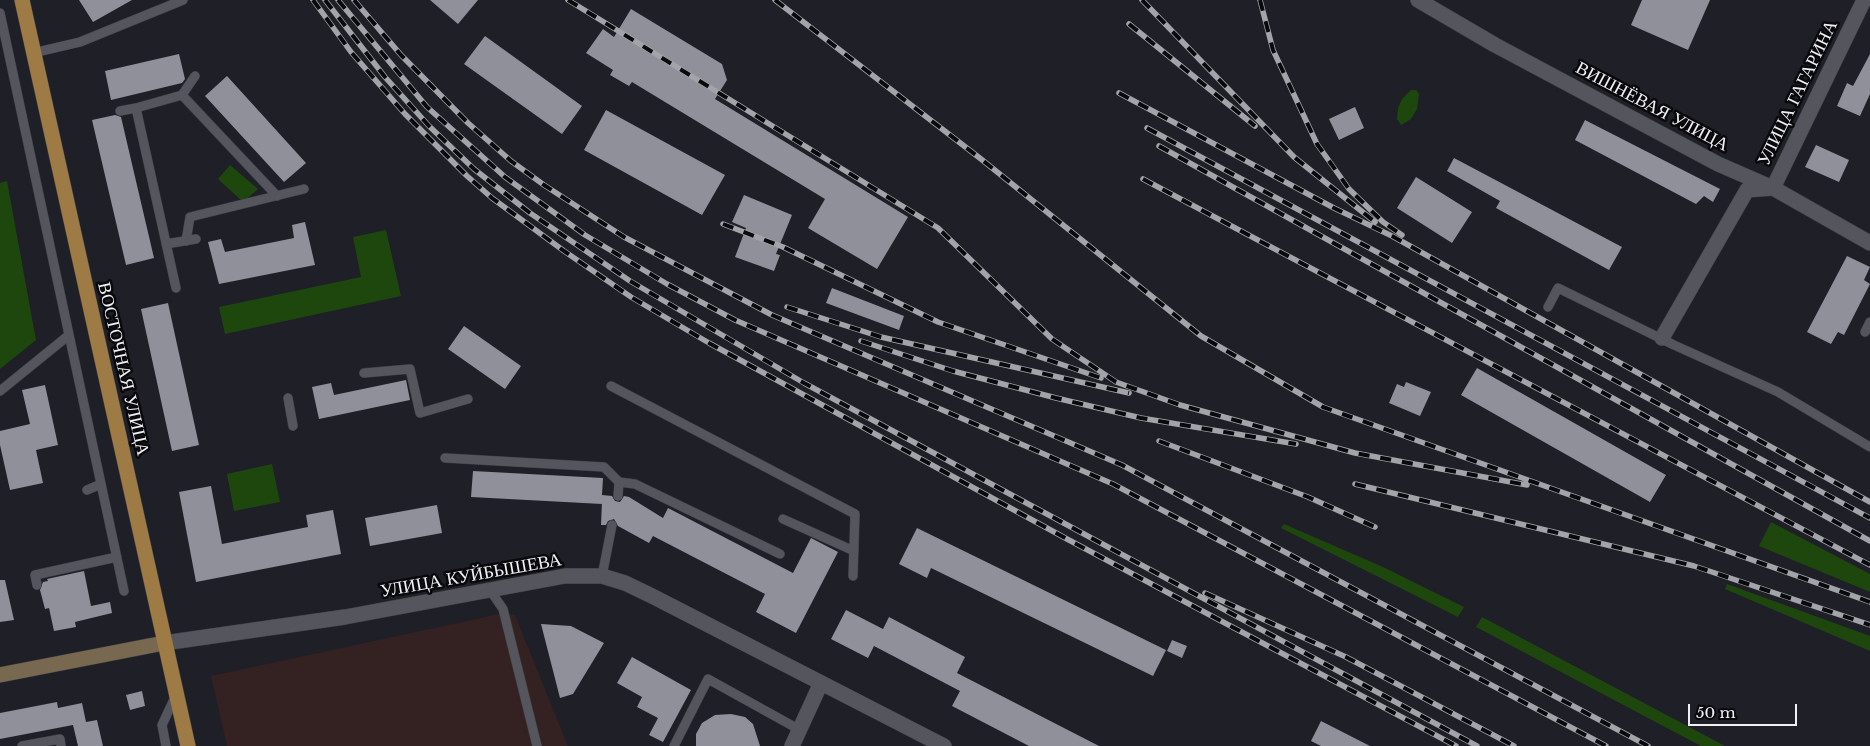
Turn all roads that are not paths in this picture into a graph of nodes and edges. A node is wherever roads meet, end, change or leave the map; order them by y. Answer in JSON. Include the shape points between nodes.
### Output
{"nodes":[{"id":1,"x":22,"y":0,"type":"edge"},
{"id":2,"x":183,"y":0,"type":"edge"},
{"id":3,"x":1418,"y":0,"type":"edge"},
{"id":4,"x":1864,"y":0,"type":"edge"},
{"id":5,"x":1,"y":19,"type":"edge"},
{"id":6,"x":33,"y":53,"type":"junction"},
{"id":7,"x":195,"y":76,"type":"dead end"},
{"id":8,"x":182,"y":94,"type":"junction"},
{"id":9,"x":136,"y":108,"type":"junction"},
{"id":10,"x":115,"y":112,"type":"dead end"},
{"id":11,"x":1773,"y":188,"type":"junction"},
{"id":12,"x":304,"y":189,"type":"dead end"},
{"id":13,"x":277,"y":196,"type":"junction"},
{"id":14,"x":196,"y":239,"type":"dead end"},
{"id":15,"x":186,"y":241,"type":"junction"},
{"id":16,"x":1870,"y":243,"type":"edge"},
{"id":17,"x":166,"y":244,"type":"junction"},
{"id":18,"x":176,"y":288,"type":"dead end"},
{"id":19,"x":1548,"y":307,"type":"dead end"},
{"id":20,"x":1870,"y":322,"type":"edge"},
{"id":21,"x":1865,"y":332,"type":"dead end"},
{"id":22,"x":69,"y":335,"type":"junction"},
{"id":23,"x":1662,"y":338,"type":"junction"},
{"id":24,"x":364,"y":373,"type":"dead end"},
{"id":25,"x":611,"y":386,"type":"dead end"},
{"id":26,"x":0,"y":391,"type":"edge"},
{"id":27,"x":288,"y":398,"type":"dead end"},
{"id":28,"x":468,"y":400,"type":"dead end"},
{"id":29,"x":293,"y":426,"type":"dead end"},
{"id":30,"x":1870,"y":446,"type":"edge"},
{"id":31,"x":446,"y":458,"type":"dead end"},
{"id":32,"x":619,"y":482,"type":"junction"},
{"id":33,"x":101,"y":484,"type":"junction"},
{"id":34,"x":87,"y":490,"type":"dead end"},
{"id":35,"x":618,"y":496,"type":"dead end"},
{"id":36,"x":783,"y":519,"type":"dead end"},
{"id":37,"x":612,"y":525,"type":"dead end"},
{"id":38,"x":854,"y":551,"type":"junction"},
{"id":39,"x":780,"y":554,"type":"dead end"},
{"id":40,"x":117,"y":557,"type":"junction"},
{"id":41,"x":602,"y":576,"type":"junction"},
{"id":42,"x":854,"y":576,"type":"dead end"},
{"id":43,"x":37,"y":585,"type":"dead end"},
{"id":44,"x":490,"y":590,"type":"junction"},
{"id":45,"x":124,"y":591,"type":"dead end"},
{"id":46,"x":164,"y":643,"type":"junction"},
{"id":47,"x":0,"y":675,"type":"edge"},
{"id":48,"x":821,"y":683,"type":"junction"},
{"id":49,"x":176,"y":694,"type":"junction"},
{"id":50,"x":800,"y":730,"type":"junction"},
{"id":51,"x":22,"y":746,"type":"edge"},
{"id":52,"x":61,"y":746,"type":"edge"},
{"id":53,"x":166,"y":746,"type":"edge"},
{"id":54,"x":188,"y":746,"type":"edge"},
{"id":55,"x":537,"y":746,"type":"edge"},
{"id":56,"x":674,"y":746,"type":"edge"},
{"id":57,"x":792,"y":746,"type":"edge"},
{"id":58,"x":944,"y":746,"type":"edge"}],
"edges":[{"from":1,"to":6,"type":"main road","name":"ВОСТОЧНАЯ УЛИЦА"},
{"from":2,"to":6,"type":"lane","via":[[80,42]]},
{"from":3,"to":11,"type":"street","name":"ВИШНЁВАЯ УЛИЦА","via":[[1495,45],[1710,159]]},
{"from":4,"to":11,"type":"street","name":"УЛИЦА ГАГАРИНА"},
{"from":5,"to":22,"type":"lane"},
{"from":6,"to":46,"type":"main road","name":"ВОСТОЧНАЯ УЛИЦА"},
{"from":7,"to":8,"type":"lane"},
{"from":8,"to":9,"type":"lane"},
{"from":8,"to":13,"type":"lane"},
{"from":9,"to":10,"type":"lane"},
{"from":9,"to":17,"type":"lane"},
{"from":11,"to":16,"type":"street","name":"ВИШНЁВАЯ УЛИЦА"},
{"from":11,"to":23,"type":"street","name":"УЛИЦА ГАГАРИНА","via":[[1747,190]]},
{"from":12,"to":13,"type":"lane"},
{"from":13,"to":15,"type":"lane","via":[[190,217]]},
{"from":14,"to":15,"type":"lane"},
{"from":15,"to":17,"type":"lane"},
{"from":17,"to":18,"type":"lane"},
{"from":19,"to":23,"type":"lane","via":[[1558,288]]},
{"from":20,"to":21,"type":"lane"},
{"from":22,"to":26,"type":"lane"},
{"from":22,"to":33,"type":"lane"},
{"from":23,"to":30,"type":"lane","via":[[1778,392]]},
{"from":24,"to":28,"type":"lane","via":[[410,369],[420,413]]},
{"from":25,"to":38,"type":"lane","via":[[855,514]]},
{"from":27,"to":29,"type":"lane"},
{"from":31,"to":32,"type":"lane","via":[[604,467]]},
{"from":32,"to":35,"type":"lane"},
{"from":32,"to":39,"type":"lane","via":[[635,484]]},
{"from":33,"to":34,"type":"lane"},
{"from":33,"to":40,"type":"lane"},
{"from":36,"to":38,"type":"lane"},
{"from":37,"to":41,"type":"lane"},
{"from":38,"to":42,"type":"lane"},
{"from":40,"to":43,"type":"lane","via":[[35,575]]},
{"from":40,"to":45,"type":"lane"},
{"from":41,"to":44,"type":"street","name":"УЛИЦА КУЙБЫШЕВА","via":[[566,576]]},
{"from":41,"to":48,"type":"street","name":"УЛИЦА КУЙБЫШЕВА","via":[[640,590]]},
{"from":44,"to":46,"type":"street","name":"УЛИЦА КУЙБЫШЕВА","via":[[345,617]]},
{"from":44,"to":55,"type":"lane","via":[[503,609]]},
{"from":46,"to":47,"type":"main road","name":"УЛИЦА КУЙБЫШЕВА"},
{"from":46,"to":49,"type":"main road","name":"ВОСТОЧНАЯ УЛИЦА"},
{"from":48,"to":50,"type":"street"},
{"from":48,"to":58,"type":"street","name":"УЛИЦА КУЙБЫШЕВА"},
{"from":49,"to":53,"type":"lane","via":[[162,725]]},
{"from":49,"to":54,"type":"main road","name":"ВОСТОЧНАЯ УЛИЦА"},
{"from":50,"to":56,"type":"lane","via":[[708,679]]},
{"from":50,"to":57,"type":"street"},
{"from":51,"to":52,"type":"lane","via":[[60,739]]}]}
